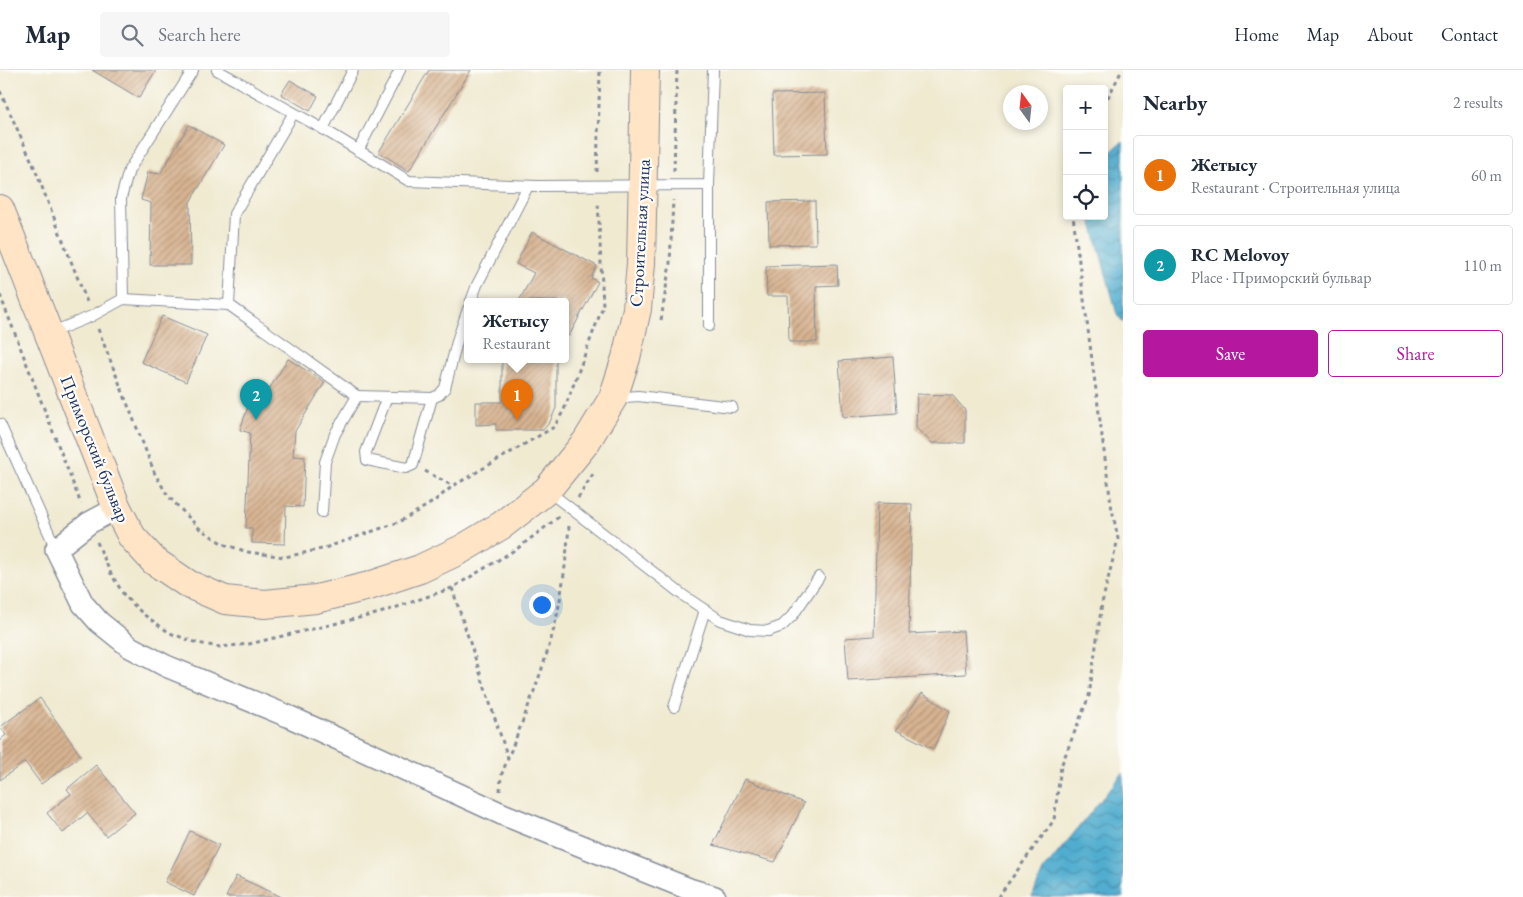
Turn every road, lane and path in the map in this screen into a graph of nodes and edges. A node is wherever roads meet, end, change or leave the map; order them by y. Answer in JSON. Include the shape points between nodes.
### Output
{"nodes":[{"id":1,"x":193,"y":70,"type":"edge"},
{"id":2,"x":217,"y":70,"type":"edge"},
{"id":3,"x":353,"y":70,"type":"edge"},
{"id":4,"x":400,"y":70,"type":"edge"},
{"id":5,"x":645,"y":70,"type":"edge"},
{"id":6,"x":713,"y":70,"type":"edge"},
{"id":7,"x":1122,"y":70,"type":"edge"},
{"id":8,"x":1108,"y":97,"type":"edge"},
{"id":9,"x":293,"y":114,"type":"junction"},
{"id":10,"x":323,"y":129,"type":"junction"},
{"id":11,"x":358,"y":151,"type":"junction"},
{"id":12,"x":643,"y":184,"type":"junction"},
{"id":13,"x":709,"y":184,"type":"junction"},
{"id":14,"x":528,"y":186,"type":"junction"},
{"id":15,"x":0,"y":209,"type":"edge"},
{"id":16,"x":1074,"y":220,"type":"edge"},
{"id":17,"x":0,"y":295,"type":"edge"},
{"id":18,"x":472,"y":298,"type":"edge"},
{"id":19,"x":123,"y":299,"type":"junction"},
{"id":20,"x":230,"y":305,"type":"junction"},
{"id":21,"x":464,"y":321,"type":"edge"},
{"id":22,"x":709,"y":326,"type":"dead end"},
{"id":23,"x":48,"y":333,"type":"junction"},
{"id":24,"x":357,"y":396,"type":"junction"},
{"id":25,"x":387,"y":397,"type":"junction"},
{"id":26,"x":432,"y":398,"type":"junction"},
{"id":27,"x":613,"y":398,"type":"junction"},
{"id":28,"x":732,"y":407,"type":"dead end"},
{"id":29,"x":0,"y":424,"type":"edge"},
{"id":30,"x":412,"y":465,"type":"junction"},
{"id":31,"x":453,"y":486,"type":"dead end"},
{"id":32,"x":547,"y":490,"type":"junction"},
{"id":33,"x":116,"y":508,"type":"junction"},
{"id":34,"x":571,"y":508,"type":"junction"},
{"id":35,"x":322,"y":512,"type":"dead end"},
{"id":36,"x":89,"y":523,"type":"junction"},
{"id":37,"x":56,"y":549,"type":"junction"},
{"id":38,"x":819,"y":577,"type":"dead end"},
{"id":39,"x":452,"y":588,"type":"junction"},
{"id":40,"x":706,"y":610,"type":"junction"},
{"id":41,"x":674,"y":707,"type":"dead end"},
{"id":42,"x":508,"y":758,"type":"junction"},
{"id":43,"x":502,"y":814,"type":"junction"},
{"id":44,"x":715,"y":897,"type":"edge"},
{"id":45,"x":998,"y":897,"type":"edge"}],
"edges":[{"from":1,"to":19,"type":"lane","via":[[129,170],[121,198]]},
{"from":2,"to":9,"type":"lane"},
{"from":3,"to":10,"type":"lane"},
{"from":4,"to":11,"type":"lane"},
{"from":5,"to":12,"type":"street","name":"Строительная улица"},
{"from":6,"to":13,"type":"lane"},
{"from":7,"to":8,"type":"path"},
{"from":9,"to":10,"type":"lane"},
{"from":9,"to":20,"type":"lane","via":[[234,214]]},
{"from":10,"to":11,"type":"lane"},
{"from":11,"to":14,"type":"lane","via":[[409,181]]},
{"from":12,"to":13,"type":"lane"},
{"from":12,"to":14,"type":"lane"},
{"from":12,"to":27,"type":"street","name":"Строительная улица","via":[[642,263],[637,309]]},
{"from":13,"to":22,"type":"lane"},
{"from":14,"to":18,"type":"lane"},
{"from":15,"to":23,"type":"street","name":"Приморский бульвар"},
{"from":16,"to":45,"type":"path","via":[[1118,540],[1102,603],[1089,696],[1061,766],[1054,820]]},
{"from":17,"to":36,"type":"path"},
{"from":19,"to":20,"type":"lane"},
{"from":19,"to":23,"type":"lane","via":[[92,316]]},
{"from":20,"to":24,"type":"lane"},
{"from":21,"to":26,"type":"lane","via":[[445,388]]},
{"from":23,"to":33,"type":"street","name":"Приморский бульвар"},
{"from":24,"to":25,"type":"lane"},
{"from":24,"to":35,"type":"lane","via":[[335,434],[324,462]]},
{"from":25,"to":26,"type":"lane"},
{"from":25,"to":30,"type":"lane","via":[[366,452],[367,460],[406,468]]},
{"from":26,"to":30,"type":"lane"},
{"from":27,"to":28,"type":"lane","via":[[638,396]]},
{"from":27,"to":32,"type":"street","name":"Строительная улица","via":[[586,442]]},
{"from":29,"to":37,"type":"lane"},
{"from":30,"to":31,"type":"path"},
{"from":32,"to":33,"type":"street","name":"Приморский бульвар","via":[[502,525],[420,569],[316,599],[265,604],[225,600],[188,584],[154,561],[132,536]]},
{"from":32,"to":34,"type":"lane"},
{"from":33,"to":36,"type":"street"},
{"from":34,"to":39,"type":"path","via":[[518,548]]},
{"from":34,"to":40,"type":"lane"},
{"from":34,"to":42,"type":"path","via":[[566,570],[554,629]]},
{"from":36,"to":37,"type":"street"},
{"from":36,"to":39,"type":"path","via":[[110,572],[124,595],[143,614],[170,633],[197,643],[220,647],[249,644],[380,613]]},
{"from":37,"to":43,"type":"street","via":[[83,604],[130,647],[166,666],[290,717]]},
{"from":38,"to":40,"type":"lane","via":[[793,615],[782,626],[768,631],[750,630],[720,620]]},
{"from":39,"to":42,"type":"path"},
{"from":40,"to":41,"type":"lane"},
{"from":42,"to":43,"type":"path","via":[[501,776]]},
{"from":43,"to":44,"type":"street"}]}
